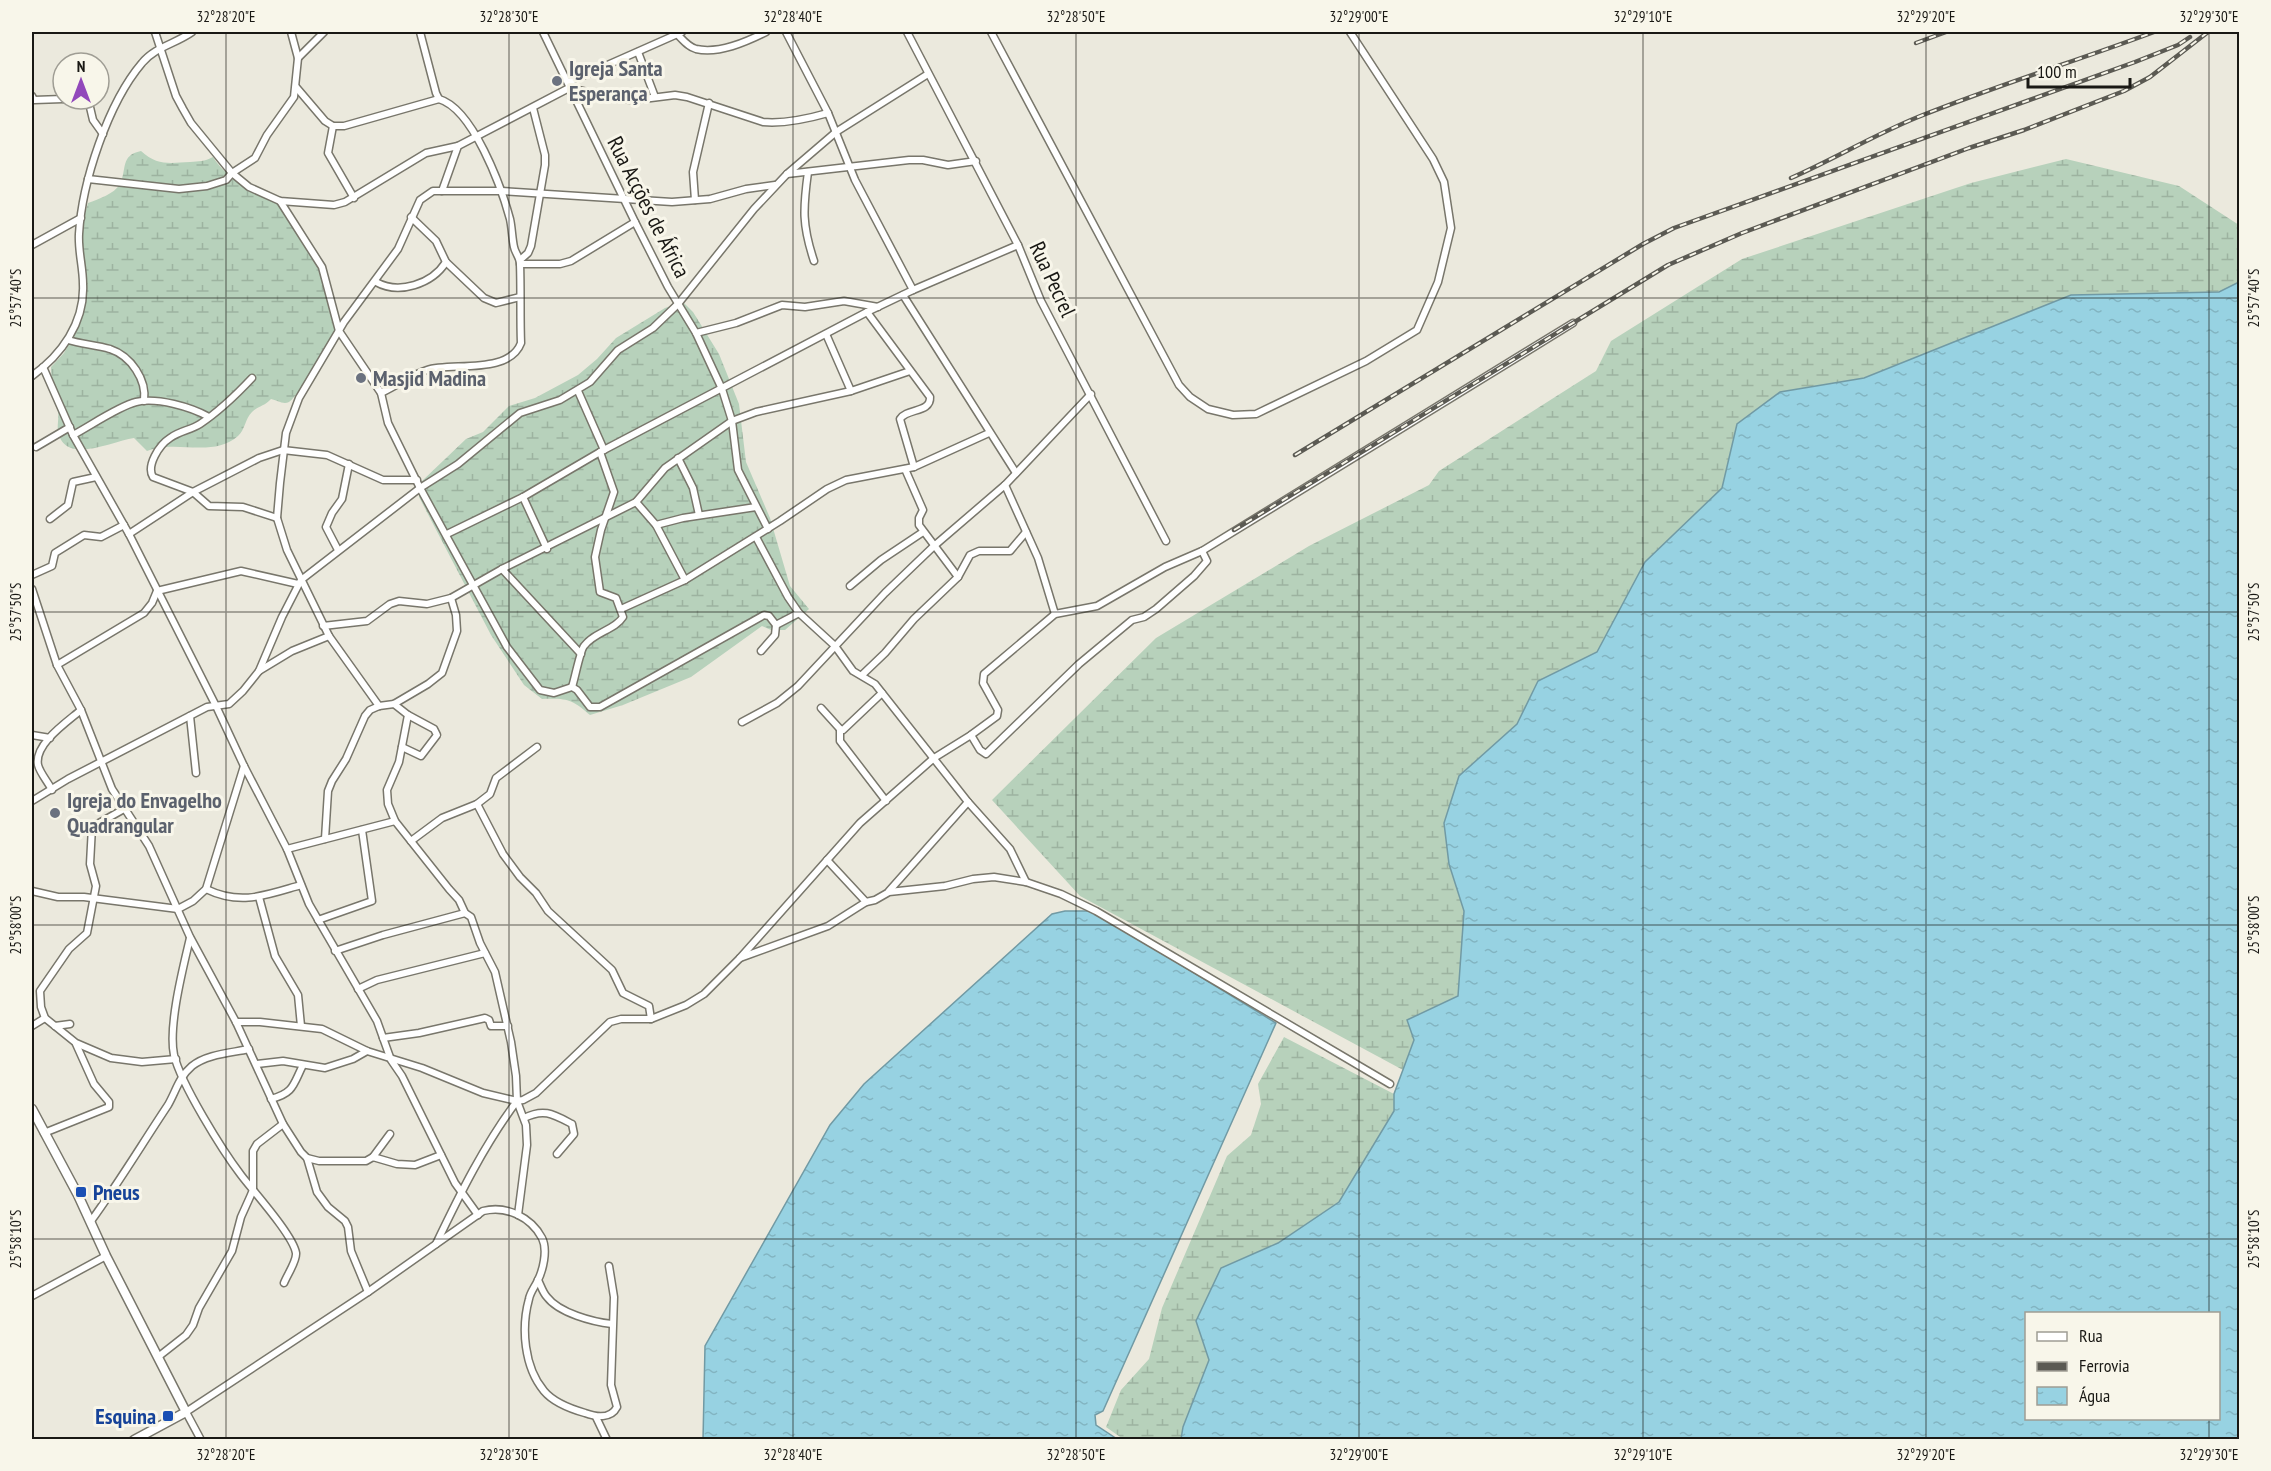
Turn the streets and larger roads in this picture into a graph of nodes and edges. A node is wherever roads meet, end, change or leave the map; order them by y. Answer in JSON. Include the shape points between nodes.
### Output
{"nodes":[{"id":1,"x":155,"y":32,"type":"edge"},
{"id":2,"x":192,"y":32,"type":"edge"},
{"id":3,"x":291,"y":32,"type":"edge"},
{"id":4,"x":324,"y":32,"type":"edge"},
{"id":5,"x":420,"y":32,"type":"edge"},
{"id":6,"x":543,"y":32,"type":"edge"},
{"id":7,"x":766,"y":32,"type":"edge"},
{"id":8,"x":786,"y":32,"type":"edge"},
{"id":9,"x":907,"y":32,"type":"edge"},
{"id":10,"x":991,"y":32,"type":"edge"},
{"id":11,"x":1350,"y":32,"type":"edge"},
{"id":12,"x":680,"y":33,"type":"edge"},
{"id":13,"x":160,"y":48,"type":"junction"},
{"id":14,"x":638,"y":52,"type":"junction"},
{"id":15,"x":298,"y":58,"type":"junction"},
{"id":16,"x":928,"y":74,"type":"junction"},
{"id":17,"x":569,"y":85,"type":"junction"},
{"id":18,"x":296,"y":87,"type":"junction"},
{"id":19,"x":32,"y":96,"type":"edge"},
{"id":20,"x":654,"y":97,"type":"junction"},
{"id":21,"x":51,"y":99,"type":"edge"},
{"id":22,"x":440,"y":99,"type":"junction"},
{"id":23,"x":709,"y":103,"type":"junction"},
{"id":24,"x":533,"y":108,"type":"junction"},
{"id":25,"x":91,"y":111,"type":"edge"},
{"id":26,"x":828,"y":113,"type":"junction"},
{"id":27,"x":333,"y":126,"type":"junction"},
{"id":28,"x":836,"y":132,"type":"junction"},
{"id":29,"x":103,"y":134,"type":"junction"},
{"id":30,"x":474,"y":136,"type":"junction"},
{"id":31,"x":458,"y":146,"type":"junction"},
{"id":32,"x":976,"y":161,"type":"junction"},
{"id":33,"x":850,"y":166,"type":"junction"},
{"id":34,"x":808,"y":172,"type":"junction"},
{"id":35,"x":232,"y":173,"type":"junction"},
{"id":36,"x":787,"y":174,"type":"junction"},
{"id":37,"x":88,"y":178,"type":"junction"},
{"id":38,"x":775,"y":185,"type":"junction"},
{"id":39,"x":442,"y":191,"type":"junction"},
{"id":40,"x":501,"y":191,"type":"junction"},
{"id":41,"x":540,"y":194,"type":"junction"},
{"id":42,"x":354,"y":198,"type":"junction"},
{"id":43,"x":626,"y":200,"type":"junction"},
{"id":44,"x":695,"y":200,"type":"junction"},
{"id":45,"x":280,"y":201,"type":"junction"},
{"id":46,"x":411,"y":217,"type":"junction"},
{"id":47,"x":81,"y":218,"type":"junction"},
{"id":48,"x":635,"y":222,"type":"junction"},
{"id":49,"x":32,"y":245,"type":"edge"},
{"id":50,"x":1018,"y":245,"type":"junction"},
{"id":51,"x":814,"y":261,"type":"dead end"},
{"id":52,"x":446,"y":262,"type":"junction"},
{"id":53,"x":520,"y":262,"type":"junction"},
{"id":54,"x":376,"y":282,"type":"junction"},
{"id":55,"x":913,"y":290,"type":"junction"},
{"id":56,"x":903,"y":295,"type":"junction"},
{"id":57,"x":520,"y":297,"type":"junction"},
{"id":58,"x":678,"y":304,"type":"junction"},
{"id":59,"x":879,"y":307,"type":"junction"},
{"id":60,"x":867,"y":312,"type":"junction"},
{"id":61,"x":1574,"y":323,"type":"dead end"},
{"id":62,"x":339,"y":331,"type":"junction"},
{"id":63,"x":696,"y":333,"type":"junction"},
{"id":64,"x":826,"y":334,"type":"junction"},
{"id":65,"x":68,"y":340,"type":"junction"},
{"id":66,"x":43,"y":367,"type":"junction"},
{"id":67,"x":910,"y":371,"type":"junction"},
{"id":68,"x":32,"y":376,"type":"edge"},
{"id":69,"x":252,"y":378,"type":"dead end"},
{"id":70,"x":722,"y":389,"type":"junction"},
{"id":71,"x":578,"y":391,"type":"junction"},
{"id":72,"x":851,"y":391,"type":"junction"},
{"id":73,"x":381,"y":393,"type":"junction"},
{"id":74,"x":1091,"y":394,"type":"junction"},
{"id":75,"x":144,"y":401,"type":"junction"},
{"id":76,"x":209,"y":417,"type":"junction"},
{"id":77,"x":732,"y":420,"type":"junction"},
{"id":78,"x":70,"y":427,"type":"junction"},
{"id":79,"x":989,"y":433,"type":"junction"},
{"id":80,"x":74,"y":435,"type":"junction"},
{"id":81,"x":36,"y":447,"type":"dead end"},
{"id":82,"x":283,"y":450,"type":"junction"},
{"id":83,"x":602,"y":451,"type":"junction"},
{"id":84,"x":678,"y":458,"type":"junction"},
{"id":85,"x":349,"y":464,"type":"junction"},
{"id":86,"x":914,"y":466,"type":"junction"},
{"id":87,"x":905,"y":469,"type":"junction"},
{"id":88,"x":1016,"y":473,"type":"junction"},
{"id":89,"x":96,"y":477,"type":"junction"},
{"id":90,"x":417,"y":480,"type":"junction"},
{"id":91,"x":1005,"y":485,"type":"junction"},
{"id":92,"x":420,"y":488,"type":"junction"},
{"id":93,"x":193,"y":492,"type":"junction"},
{"id":94,"x":523,"y":497,"type":"junction"},
{"id":95,"x":636,"y":502,"type":"junction"},
{"id":96,"x":756,"y":507,"type":"junction"},
{"id":97,"x":699,"y":515,"type":"junction"},
{"id":98,"x":277,"y":518,"type":"junction"},
{"id":99,"x":605,"y":518,"type":"junction"},
{"id":100,"x":50,"y":519,"type":"dead end"},
{"id":101,"x":124,"y":525,"type":"junction"},
{"id":102,"x":656,"y":525,"type":"junction"},
{"id":103,"x":768,"y":529,"type":"junction"},
{"id":104,"x":923,"y":532,"type":"junction"},
{"id":105,"x":1026,"y":532,"type":"junction"},
{"id":106,"x":129,"y":534,"type":"junction"},
{"id":107,"x":447,"y":534,"type":"junction"},
{"id":108,"x":756,"y":537,"type":"junction"},
{"id":109,"x":1167,"y":541,"type":"dead end"},
{"id":110,"x":934,"y":546,"type":"junction"},
{"id":111,"x":547,"y":549,"type":"junction"},
{"id":112,"x":338,"y":550,"type":"junction"},
{"id":113,"x":1202,"y":551,"type":"junction"},
{"id":114,"x":502,"y":569,"type":"junction"},
{"id":115,"x":32,"y":574,"type":"edge"},
{"id":116,"x":958,"y":577,"type":"junction"},
{"id":117,"x":685,"y":580,"type":"junction"},
{"id":118,"x":299,"y":582,"type":"junction"},
{"id":119,"x":474,"y":585,"type":"junction"},
{"id":120,"x":850,"y":586,"type":"dead end"},
{"id":121,"x":32,"y":589,"type":"edge"},
{"id":122,"x":157,"y":591,"type":"junction"},
{"id":123,"x":451,"y":598,"type":"junction"},
{"id":124,"x":621,"y":609,"type":"junction"},
{"id":125,"x":799,"y":613,"type":"junction"},
{"id":126,"x":1055,"y":615,"type":"junction"},
{"id":127,"x":776,"y":625,"type":"junction"},
{"id":128,"x":323,"y":626,"type":"junction"},
{"id":129,"x":328,"y":636,"type":"junction"},
{"id":130,"x":835,"y":646,"type":"junction"},
{"id":131,"x":760,"y":651,"type":"dead end"},
{"id":132,"x":581,"y":654,"type":"junction"},
{"id":133,"x":57,"y":665,"type":"junction"},
{"id":134,"x":259,"y":671,"type":"junction"},
{"id":135,"x":862,"y":675,"type":"junction"},
{"id":136,"x":572,"y":687,"type":"junction"},
{"id":137,"x":882,"y":693,"type":"junction"},
{"id":138,"x":394,"y":704,"type":"junction"},
{"id":139,"x":216,"y":706,"type":"junction"},
{"id":140,"x":379,"y":706,"type":"junction"},
{"id":141,"x":821,"y":708,"type":"dead end"},
{"id":142,"x":81,"y":710,"type":"junction"},
{"id":143,"x":408,"y":715,"type":"junction"},
{"id":144,"x":190,"y":716,"type":"junction"},
{"id":145,"x":742,"y":722,"type":"dead end"},
{"id":146,"x":840,"y":729,"type":"junction"},
{"id":147,"x":32,"y":735,"type":"edge"},
{"id":148,"x":971,"y":735,"type":"junction"},
{"id":149,"x":50,"y":738,"type":"junction"},
{"id":150,"x":402,"y":747,"type":"junction"},
{"id":151,"x":537,"y":747,"type":"dead end"},
{"id":152,"x":933,"y":758,"type":"junction"},
{"id":153,"x":103,"y":763,"type":"junction"},
{"id":154,"x":244,"y":766,"type":"junction"},
{"id":155,"x":196,"y":773,"type":"dead end"},
{"id":156,"x":52,"y":790,"type":"junction"},
{"id":157,"x":32,"y":801,"type":"edge"},
{"id":158,"x":886,"y":801,"type":"junction"},
{"id":159,"x":968,"y":802,"type":"junction"},
{"id":160,"x":477,"y":804,"type":"junction"},
{"id":161,"x":124,"y":809,"type":"junction"},
{"id":162,"x":395,"y":820,"type":"junction"},
{"id":163,"x":362,"y":830,"type":"junction"},
{"id":164,"x":325,"y":840,"type":"junction"},
{"id":165,"x":411,"y":841,"type":"junction"},
{"id":166,"x":287,"y":849,"type":"junction"},
{"id":167,"x":827,"y":860,"type":"junction"},
{"id":168,"x":1026,"y":882,"type":"junction"},
{"id":169,"x":301,"y":885,"type":"junction"},
{"id":170,"x":206,"y":889,"type":"junction"},
{"id":171,"x":32,"y":891,"type":"edge"},
{"id":172,"x":888,"y":891,"type":"junction"},
{"id":173,"x":259,"y":897,"type":"junction"},
{"id":174,"x":93,"y":899,"type":"junction"},
{"id":175,"x":866,"y":902,"type":"junction"},
{"id":176,"x":178,"y":909,"type":"junction"},
{"id":177,"x":465,"y":912,"type":"junction"},
{"id":178,"x":318,"y":920,"type":"junction"},
{"id":179,"x":190,"y":937,"type":"junction"},
{"id":180,"x":335,"y":951,"type":"junction"},
{"id":181,"x":485,"y":953,"type":"junction"},
{"id":182,"x":740,"y":958,"type":"junction"},
{"id":183,"x":358,"y":989,"type":"junction"},
{"id":184,"x":45,"y":1018,"type":"junction"},
{"id":185,"x":651,"y":1019,"type":"junction"},
{"id":186,"x":236,"y":1022,"type":"junction"},
{"id":187,"x":70,"y":1024,"type":"dead end"},
{"id":188,"x":32,"y":1026,"type":"edge"},
{"id":189,"x":56,"y":1026,"type":"junction"},
{"id":190,"x":301,"y":1026,"type":"junction"},
{"id":191,"x":508,"y":1026,"type":"junction"},
{"id":192,"x":383,"y":1038,"type":"junction"},
{"id":193,"x":76,"y":1043,"type":"junction"},
{"id":194,"x":249,"y":1049,"type":"junction"},
{"id":195,"x":367,"y":1051,"type":"junction"},
{"id":196,"x":176,"y":1059,"type":"junction"},
{"id":197,"x":391,"y":1060,"type":"junction"},
{"id":198,"x":257,"y":1064,"type":"junction"},
{"id":199,"x":303,"y":1065,"type":"junction"},
{"id":200,"x":182,"y":1076,"type":"junction"},
{"id":201,"x":1390,"y":1084,"type":"dead end"},
{"id":202,"x":271,"y":1099,"type":"junction"},
{"id":203,"x":517,"y":1101,"type":"junction"},
{"id":204,"x":32,"y":1109,"type":"edge"},
{"id":205,"x":524,"y":1118,"type":"junction"},
{"id":206,"x":283,"y":1124,"type":"junction"},
{"id":207,"x":44,"y":1133,"type":"junction"},
{"id":208,"x":390,"y":1134,"type":"dead end"},
{"id":209,"x":557,"y":1154,"type":"dead end"},
{"id":210,"x":441,"y":1155,"type":"junction"},
{"id":211,"x":307,"y":1158,"type":"junction"},
{"id":212,"x":373,"y":1158,"type":"junction"},
{"id":213,"x":253,"y":1190,"type":"junction"},
{"id":214,"x":460,"y":1192,"type":"junction"},
{"id":215,"x":478,"y":1215,"type":"junction"},
{"id":216,"x":518,"y":1215,"type":"junction"},
{"id":217,"x":91,"y":1221,"type":"junction"},
{"id":218,"x":435,"y":1246,"type":"junction"},
{"id":219,"x":106,"y":1256,"type":"junction"},
{"id":220,"x":609,"y":1266,"type":"dead end"},
{"id":221,"x":538,"y":1280,"type":"junction"},
{"id":222,"x":284,"y":1282,"type":"dead end"},
{"id":223,"x":368,"y":1292,"type":"junction"},
{"id":224,"x":32,"y":1296,"type":"edge"},
{"id":225,"x":612,"y":1324,"type":"junction"},
{"id":226,"x":158,"y":1357,"type":"junction"},
{"id":227,"x":186,"y":1412,"type":"junction"},
{"id":228,"x":597,"y":1417,"type":"junction"},
{"id":229,"x":134,"y":1440,"type":"edge"},
{"id":230,"x":201,"y":1440,"type":"edge"},
{"id":231,"x":607,"y":1440,"type":"edge"}],
"edges":[{"from":1,"to":13,"type":"street"},
{"from":2,"to":13,"type":"street"},
{"from":3,"to":15,"type":"street"},
{"from":4,"to":15,"type":"street"},
{"from":5,"to":22,"type":"street"},
{"from":6,"to":17,"type":"street","name":"Rua Acções de África"},
{"from":7,"to":12,"type":"street","via":[[736,45],[702,49],[687,45]]},
{"from":8,"to":26,"type":"street"},
{"from":9,"to":16,"type":"street","name":"Rua Pecrel"},
{"from":10,"to":11,"type":"street","via":[[1179,385],[1208,409],[1233,415],[1256,414],[1366,361],[1417,330],[1437,282],[1451,228],[1444,182]]},
{"from":12,"to":14,"type":"street"},
{"from":13,"to":29,"type":"street","via":[[135,72]]},
{"from":13,"to":35,"type":"street","via":[[176,96],[191,123]]},
{"from":14,"to":17,"type":"street"},
{"from":14,"to":20,"type":"street"},
{"from":15,"to":18,"type":"street"},
{"from":16,"to":28,"type":"street"},
{"from":16,"to":32,"type":"street","name":"Rua Pecrel"},
{"from":17,"to":20,"type":"street","via":[[619,99]]},
{"from":17,"to":24,"type":"street"},
{"from":17,"to":43,"type":"street","name":"Rua Acções de África"},
{"from":18,"to":27,"type":"street"},
{"from":18,"to":35,"type":"street","via":[[294,97],[255,158]]},
{"from":19,"to":21,"type":"street","via":[[34,100]]},
{"from":20,"to":23,"type":"street","via":[[675,95]]},
{"from":22,"to":27,"type":"street"},
{"from":22,"to":30,"type":"street","via":[[456,108]]},
{"from":23,"to":26,"type":"street","via":[[772,123]]},
{"from":23,"to":44,"type":"street","via":[[693,172]]},
{"from":24,"to":30,"type":"street"},
{"from":24,"to":41,"type":"street","via":[[545,155]]},
{"from":25,"to":29,"type":"street"},
{"from":26,"to":28,"type":"street"},
{"from":27,"to":42,"type":"street","via":[[328,153]]},
{"from":28,"to":33,"type":"street"},
{"from":28,"to":36,"type":"street"},
{"from":29,"to":37,"type":"street"},
{"from":30,"to":31,"type":"street"},
{"from":30,"to":40,"type":"street","via":[[488,157]]},
{"from":31,"to":39,"type":"street"},
{"from":31,"to":42,"type":"street","via":[[426,153]]},
{"from":32,"to":33,"type":"street","via":[[948,165],[923,159]]},
{"from":32,"to":50,"type":"street","name":"Rua Pecrel"},
{"from":33,"to":34,"type":"street"},
{"from":33,"to":55,"type":"street"},
{"from":34,"to":36,"type":"street"},
{"from":34,"to":51,"type":"street","via":[[804,227]]},
{"from":35,"to":37,"type":"street","via":[[218,184],[179,189]]},
{"from":35,"to":45,"type":"street","via":[[249,187]]},
{"from":36,"to":38,"type":"street"},
{"from":37,"to":47,"type":"street"},
{"from":38,"to":44,"type":"street"},
{"from":38,"to":58,"type":"street"},
{"from":39,"to":40,"type":"street"},
{"from":39,"to":46,"type":"street","via":[[433,191],[420,200]]},
{"from":40,"to":41,"type":"street"},
{"from":40,"to":53,"type":"street"},
{"from":41,"to":43,"type":"street"},
{"from":41,"to":53,"type":"street","via":[[531,246]]},
{"from":42,"to":45,"type":"street","via":[[334,205]]},
{"from":43,"to":44,"type":"street"},
{"from":43,"to":48,"type":"street","name":"Rua Acções de África"},
{"from":45,"to":62,"type":"street","via":[[322,267]]},
{"from":46,"to":52,"type":"street","via":[[436,241]]},
{"from":46,"to":54,"type":"street","via":[[402,242]]},
{"from":47,"to":49,"type":"street"},
{"from":47,"to":65,"type":"street","via":[[83,292]]},
{"from":48,"to":53,"type":"street","via":[[571,261]]},
{"from":48,"to":58,"type":"street","name":"Rua Acções de África"},
{"from":50,"to":55,"type":"street"},
{"from":50,"to":74,"type":"street","name":"Rua Pecrel","via":[[1041,302]]},
{"from":52,"to":54,"type":"street","via":[[439,272],[412,286],[392,289]]},
{"from":52,"to":57,"type":"street","via":[[490,301],[501,303]]},
{"from":53,"to":57,"type":"street"},
{"from":54,"to":62,"type":"street"},
{"from":55,"to":56,"type":"street"},
{"from":56,"to":59,"type":"street"},
{"from":56,"to":79,"type":"street"},
{"from":57,"to":73,"type":"street","via":[[521,343],[513,354],[484,366],[425,370]]},
{"from":58,"to":63,"type":"street","name":"Rua Acções de África"},
{"from":58,"to":71,"type":"street","via":[[653,328],[618,350]]},
{"from":59,"to":60,"type":"street"},
{"from":59,"to":63,"type":"street","via":[[844,301],[796,308],[782,305]]},
{"from":60,"to":64,"type":"street"},
{"from":60,"to":67,"type":"street"},
{"from":61,"to":113,"type":"street"},
{"from":62,"to":73,"type":"street"},
{"from":62,"to":82,"type":"street","via":[[298,398]]},
{"from":63,"to":70,"type":"street","name":"Rua Acções de África"},
{"from":64,"to":70,"type":"street"},
{"from":64,"to":72,"type":"street"},
{"from":65,"to":66,"type":"street"},
{"from":65,"to":75,"type":"street","via":[[111,350],[123,357],[144,385]]},
{"from":66,"to":68,"type":"street"},
{"from":66,"to":78,"type":"street"},
{"from":67,"to":72,"type":"street"},
{"from":67,"to":86,"type":"street","via":[[931,400],[927,407],[900,419]]},
{"from":69,"to":76,"type":"street"},
{"from":70,"to":77,"type":"street","name":"Rua Acções de África"},
{"from":70,"to":83,"type":"street"},
{"from":71,"to":83,"type":"street"},
{"from":71,"to":92,"type":"street","via":[[520,413],[458,464]]},
{"from":72,"to":77,"type":"street"},
{"from":73,"to":90,"type":"street","via":[[388,423]]},
{"from":74,"to":88,"type":"street"},
{"from":74,"to":109,"type":"street","name":"Rua Pecrel"},
{"from":75,"to":76,"type":"street","via":[[194,409]]},
{"from":75,"to":80,"type":"street","via":[[132,403]]},
{"from":76,"to":93,"type":"street","via":[[169,438],[150,467],[153,477]]},
{"from":77,"to":84,"type":"street"},
{"from":77,"to":96,"type":"street","name":"Rua Acções de África","via":[[738,470]]},
{"from":78,"to":80,"type":"street"},
{"from":78,"to":81,"type":"street"},
{"from":79,"to":86,"type":"street"},
{"from":79,"to":88,"type":"street"},
{"from":80,"to":89,"type":"street"},
{"from":82,"to":85,"type":"street","via":[[327,455]]},
{"from":82,"to":93,"type":"street"},
{"from":82,"to":98,"type":"street"},
{"from":83,"to":94,"type":"street"},
{"from":83,"to":99,"type":"street","via":[[614,489]]},
{"from":84,"to":95,"type":"street"},
{"from":84,"to":97,"type":"street","via":[[693,488]]},
{"from":85,"to":90,"type":"street","via":[[383,480]]},
{"from":85,"to":112,"type":"street","via":[[342,499],[326,527]]},
{"from":86,"to":87,"type":"street"},
{"from":87,"to":103,"type":"street","via":[[846,480]]},
{"from":87,"to":104,"type":"street","via":[[923,510],[918,521]]},
{"from":88,"to":91,"type":"street"},
{"from":89,"to":100,"type":"street","via":[[74,482],[68,505]]},
{"from":89,"to":101,"type":"street"},
{"from":90,"to":92,"type":"street"},
{"from":91,"to":105,"type":"street"},
{"from":91,"to":110,"type":"street"},
{"from":92,"to":107,"type":"street"},
{"from":92,"to":112,"type":"street"},
{"from":93,"to":98,"type":"street","via":[[209,506],[243,507]]},
{"from":93,"to":106,"type":"street"},
{"from":94,"to":107,"type":"street"},
{"from":94,"to":111,"type":"street"},
{"from":95,"to":99,"type":"street"},
{"from":95,"to":102,"type":"street"},
{"from":96,"to":97,"type":"street"},
{"from":96,"to":103,"type":"street","name":"Rua Acções de África"},
{"from":97,"to":102,"type":"street"},
{"from":98,"to":118,"type":"street"},
{"from":99,"to":111,"type":"street"},
{"from":99,"to":124,"type":"street","via":[[595,557],[596,574],[600,592],[615,597]]},
{"from":101,"to":106,"type":"street"},
{"from":101,"to":115,"type":"street","via":[[100,537],[84,535],[55,553],[52,566]]},
{"from":102,"to":117,"type":"street"},
{"from":103,"to":108,"type":"street"},
{"from":104,"to":110,"type":"street"},
{"from":104,"to":120,"type":"street"},
{"from":105,"to":116,"type":"street","via":[[1010,551],[979,551],[970,555]]},
{"from":105,"to":126,"type":"street","via":[[1042,568]]},
{"from":106,"to":122,"type":"street"},
{"from":107,"to":119,"type":"street"},
{"from":108,"to":117,"type":"street"},
{"from":108,"to":125,"type":"street"},
{"from":110,"to":116,"type":"street"},
{"from":110,"to":130,"type":"street"},
{"from":111,"to":114,"type":"street"},
{"from":112,"to":118,"type":"street"},
{"from":113,"to":126,"type":"street","via":[[1165,567],[1105,602]]},
{"from":113,"to":148,"type":"street","via":[[1208,561],[1194,576],[1151,613],[1132,620],[1079,664],[986,754]]},
{"from":114,"to":119,"type":"street"},
{"from":114,"to":132,"type":"street"},
{"from":116,"to":135,"type":"street"},
{"from":117,"to":124,"type":"street"},
{"from":118,"to":122,"type":"street","via":[[241,572]]},
{"from":118,"to":128,"type":"street"},
{"from":118,"to":134,"type":"street"},
{"from":119,"to":123,"type":"street"},
{"from":119,"to":136,"type":"street","via":[[507,647],[540,690],[554,693]]},
{"from":121,"to":133,"type":"street"},
{"from":122,"to":133,"type":"street","via":[[144,613]]},
{"from":122,"to":139,"type":"street"},
{"from":123,"to":128,"type":"street","via":[[427,604],[399,601],[367,621]]},
{"from":123,"to":138,"type":"street","via":[[457,631],[442,673]]},
{"from":124,"to":132,"type":"street","via":[[622,619],[591,639]]},
{"from":125,"to":127,"type":"street"},
{"from":125,"to":130,"type":"street"},
{"from":126,"to":148,"type":"street","via":[[984,674],[983,683],[998,714]]},
{"from":127,"to":131,"type":"street","via":[[775,635]]},
{"from":127,"to":136,"type":"street","via":[[764,615],[600,707],[590,707]]},
{"from":128,"to":129,"type":"street"},
{"from":129,"to":134,"type":"street"},
{"from":129,"to":140,"type":"street"},
{"from":130,"to":135,"type":"street","via":[[854,671]]},
{"from":130,"to":145,"type":"street","via":[[793,691]]},
{"from":132,"to":136,"type":"street"},
{"from":133,"to":142,"type":"street"},
{"from":134,"to":139,"type":"street","via":[[230,704]]},
{"from":135,"to":137,"type":"street"},
{"from":137,"to":146,"type":"street","via":[[846,729]]},
{"from":137,"to":152,"type":"street"},
{"from":138,"to":140,"type":"street"},
{"from":138,"to":143,"type":"street"},
{"from":139,"to":144,"type":"street"},
{"from":139,"to":154,"type":"street"},
{"from":140,"to":164,"type":"street","via":[[365,716],[332,781]]},
{"from":141,"to":146,"type":"street"},
{"from":142,"to":149,"type":"street"},
{"from":142,"to":153,"type":"street"},
{"from":143,"to":150,"type":"street"},
{"from":143,"to":150,"type":"street","via":[[436,730],[437,735],[422,756]]},
{"from":144,"to":153,"type":"street"},
{"from":144,"to":155,"type":"street"},
{"from":146,"to":158,"type":"street","via":[[840,741]]},
{"from":147,"to":149,"type":"street"},
{"from":148,"to":152,"type":"street"},
{"from":149,"to":156,"type":"street","via":[[38,759]]},
{"from":150,"to":162,"type":"street","via":[[387,790]]},
{"from":151,"to":160,"type":"street","via":[[496,778],[490,794]]},
{"from":152,"to":158,"type":"street"},
{"from":152,"to":159,"type":"street"},
{"from":153,"to":156,"type":"street"},
{"from":153,"to":161,"type":"street"},
{"from":154,"to":166,"type":"street"},
{"from":154,"to":170,"type":"street"},
{"from":156,"to":157,"type":"street"},
{"from":158,"to":167,"type":"street"},
{"from":159,"to":168,"type":"street","via":[[1010,849]]},
{"from":159,"to":172,"type":"street"},
{"from":160,"to":165,"type":"street","via":[[442,818]]},
{"from":160,"to":185,"type":"street","via":[[520,877],[548,911],[612,970],[623,993],[649,1006]]},
{"from":161,"to":174,"type":"street","via":[[92,827],[90,864],[96,882]]},
{"from":161,"to":176,"type":"street","via":[[148,846]]},
{"from":162,"to":163,"type":"street"},
{"from":162,"to":165,"type":"street"},
{"from":163,"to":164,"type":"street"},
{"from":163,"to":178,"type":"street","via":[[372,901]]},
{"from":164,"to":166,"type":"street"},
{"from":165,"to":177,"type":"street"},
{"from":166,"to":169,"type":"street"},
{"from":167,"to":175,"type":"street"},
{"from":167,"to":182,"type":"street"},
{"from":168,"to":172,"type":"street","via":[[985,877],[945,886]]},
{"from":168,"to":201,"type":"street","via":[[1096,912]]},
{"from":169,"to":173,"type":"street"},
{"from":169,"to":178,"type":"street"},
{"from":170,"to":173,"type":"street","via":[[231,898]]},
{"from":170,"to":176,"type":"street"},
{"from":171,"to":174,"type":"street"},
{"from":172,"to":175,"type":"street"},
{"from":173,"to":190,"type":"street","via":[[275,956],[298,995]]},
{"from":174,"to":176,"type":"street"},
{"from":174,"to":184,"type":"street","via":[[87,933],[69,949],[40,991]]},
{"from":175,"to":182,"type":"street","via":[[828,926]]},
{"from":176,"to":179,"type":"street"},
{"from":177,"to":180,"type":"street"},
{"from":177,"to":181,"type":"street","via":[[471,917]]},
{"from":178,"to":180,"type":"street"},
{"from":179,"to":186,"type":"street"},
{"from":179,"to":196,"type":"street","via":[[176,1010]]},
{"from":180,"to":183,"type":"street"},
{"from":181,"to":183,"type":"street","via":[[377,980]]},
{"from":181,"to":191,"type":"street","via":[[497,978]]},
{"from":182,"to":185,"type":"street","via":[[696,999]]},
{"from":183,"to":192,"type":"street"},
{"from":184,"to":188,"type":"street"},
{"from":184,"to":189,"type":"street"},
{"from":185,"to":203,"type":"street","via":[[610,1022],[536,1093]]},
{"from":186,"to":190,"type":"street"},
{"from":186,"to":194,"type":"street"},
{"from":187,"to":189,"type":"street"},
{"from":189,"to":193,"type":"street"},
{"from":190,"to":195,"type":"street","via":[[322,1029]]},
{"from":191,"to":192,"type":"street","via":[[493,1027],[485,1018]]},
{"from":191,"to":203,"type":"street"},
{"from":192,"to":197,"type":"street"},
{"from":193,"to":196,"type":"street","via":[[127,1061]]},
{"from":193,"to":207,"type":"street","via":[[89,1074],[110,1107]]},
{"from":194,"to":198,"type":"street"},
{"from":194,"to":200,"type":"street","via":[[203,1060]]},
{"from":195,"to":197,"type":"street"},
{"from":195,"to":199,"type":"street","via":[[325,1068]]},
{"from":196,"to":200,"type":"street"},
{"from":197,"to":203,"type":"street"},
{"from":197,"to":210,"type":"street"},
{"from":198,"to":199,"type":"street","via":[[283,1061]]},
{"from":198,"to":202,"type":"street"},
{"from":199,"to":202,"type":"street","via":[[289,1092]]},
{"from":200,"to":213,"type":"street","via":[[228,1157]]},
{"from":200,"to":217,"type":"street","via":[[171,1100]]},
{"from":202,"to":206,"type":"street"},
{"from":203,"to":205,"type":"street"},
{"from":203,"to":214,"type":"street"},
{"from":204,"to":207,"type":"street"},
{"from":205,"to":209,"type":"street","via":[[540,1112],[572,1124],[574,1134]]},
{"from":205,"to":216,"type":"street","via":[[527,1145]]},
{"from":206,"to":211,"type":"street"},
{"from":206,"to":213,"type":"street","via":[[253,1151]]},
{"from":207,"to":217,"type":"street"},
{"from":208,"to":212,"type":"street"},
{"from":210,"to":212,"type":"street","via":[[415,1165]]},
{"from":210,"to":214,"type":"street"},
{"from":211,"to":212,"type":"street"},
{"from":211,"to":223,"type":"street","via":[[317,1192],[348,1227],[351,1251]]},
{"from":213,"to":222,"type":"street","via":[[296,1252]]},
{"from":213,"to":226,"type":"street","via":[[232,1251],[190,1331]]},
{"from":214,"to":215,"type":"street"},
{"from":214,"to":218,"type":"street"},
{"from":215,"to":216,"type":"street","via":[[499,1209]]},
{"from":215,"to":218,"type":"street"},
{"from":216,"to":221,"type":"street","via":[[526,1218],[544,1245]]},
{"from":217,"to":219,"type":"street"},
{"from":218,"to":223,"type":"street"},
{"from":219,"to":224,"type":"street"},
{"from":219,"to":226,"type":"street"},
{"from":220,"to":225,"type":"street","via":[[614,1297]]},
{"from":221,"to":225,"type":"street","via":[[554,1304],[594,1322]]},
{"from":221,"to":228,"type":"street","via":[[529,1296],[524,1324],[526,1348],[536,1376],[545,1392],[557,1401]]},
{"from":223,"to":227,"type":"street"},
{"from":225,"to":228,"type":"street","via":[[611,1385],[617,1407],[610,1414]]},
{"from":226,"to":227,"type":"street"},
{"from":227,"to":229,"type":"street"},
{"from":227,"to":230,"type":"street"},
{"from":228,"to":231,"type":"street"}]}
